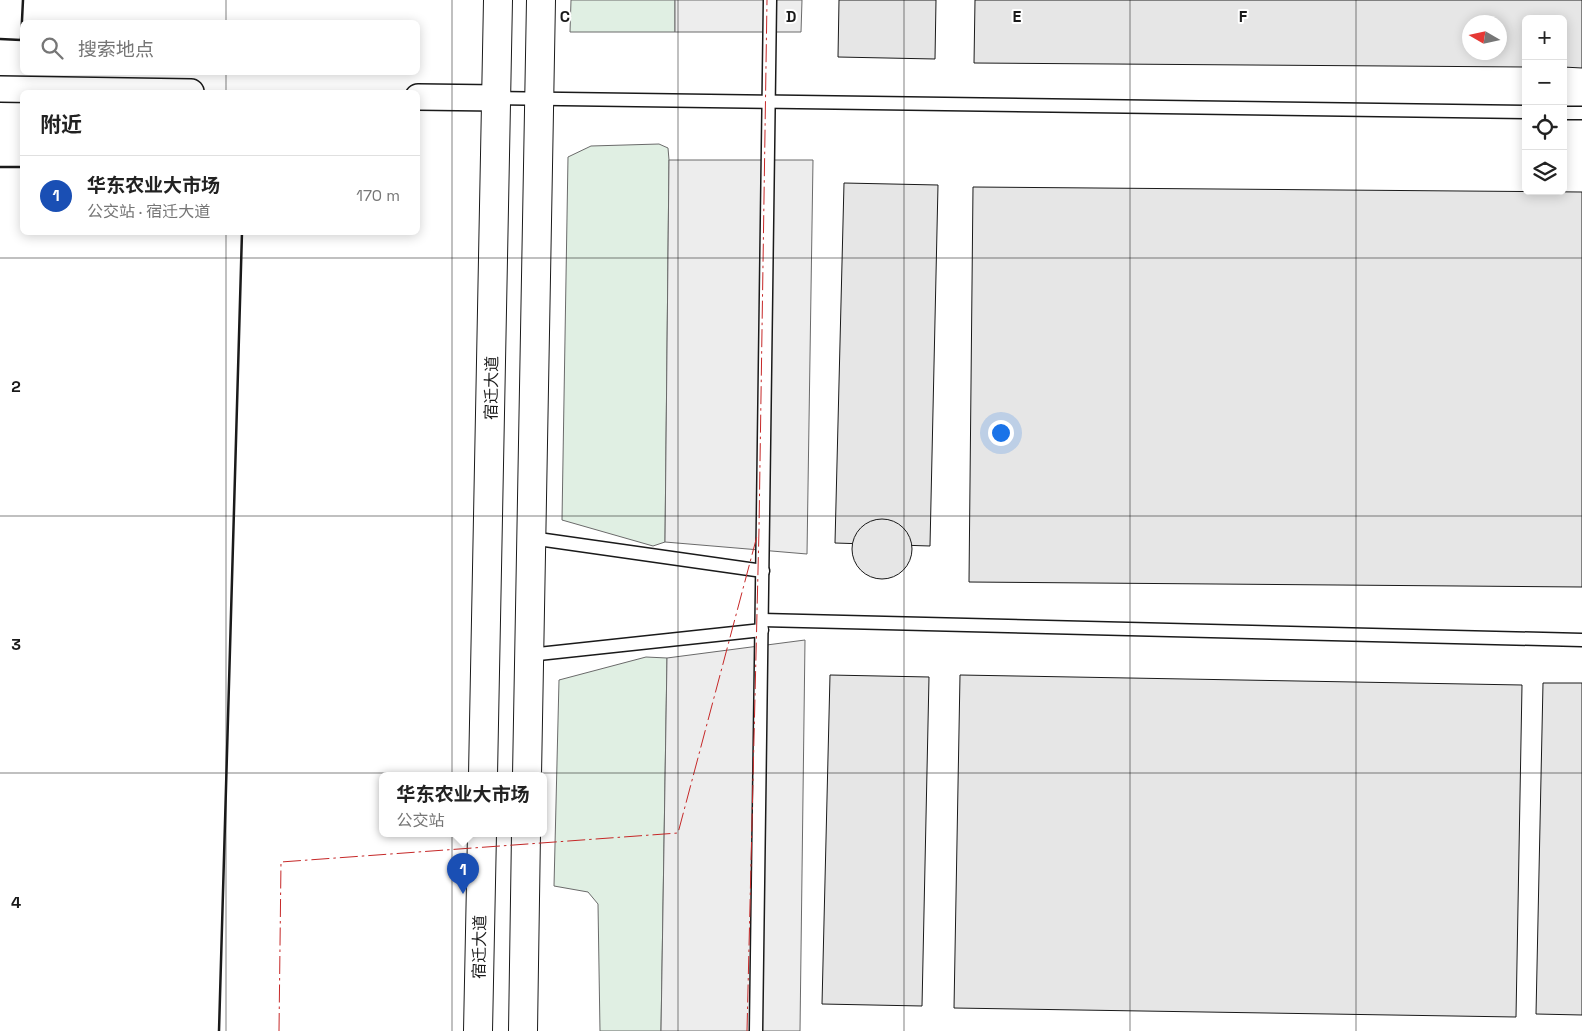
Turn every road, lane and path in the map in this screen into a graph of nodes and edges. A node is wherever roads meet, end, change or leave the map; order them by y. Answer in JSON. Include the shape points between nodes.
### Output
{"nodes":[{"id":1,"x":498,"y":0,"type":"edge"},
{"id":2,"x":540,"y":0,"type":"edge"},
{"id":3,"x":770,"y":0,"type":"edge"},
{"id":4,"x":0,"y":89,"type":"edge"},
{"id":5,"x":64,"y":90,"type":"edge"},
{"id":6,"x":420,"y":97,"type":"edge"},
{"id":7,"x":497,"y":98,"type":"junction"},
{"id":8,"x":538,"y":98,"type":"junction"},
{"id":9,"x":769,"y":101,"type":"junction"},
{"id":10,"x":1522,"y":112,"type":"edge"},
{"id":11,"x":1567,"y":113,"type":"edge"},
{"id":12,"x":1582,"y":113,"type":"edge"},
{"id":13,"x":531,"y":538,"type":"junction"},
{"id":14,"x":762,"y":571,"type":"junction"},
{"id":15,"x":762,"y":625,"type":"junction"},
{"id":16,"x":1582,"y":640,"type":"edge"},
{"id":17,"x":529,"y":655,"type":"junction"},
{"id":18,"x":483,"y":772,"type":"edge"},
{"id":19,"x":527,"y":772,"type":"edge"},
{"id":20,"x":482,"y":837,"type":"edge"},
{"id":21,"x":526,"y":837,"type":"edge"},
{"id":22,"x":478,"y":1031,"type":"edge"},
{"id":23,"x":523,"y":1031,"type":"edge"},
{"id":24,"x":756,"y":1031,"type":"edge"}],
"edges":[{"from":1,"to":7,"type":"main road","name":"宿迁大道"},
{"from":2,"to":8,"type":"main road"},
{"from":3,"to":9,"type":"lane"},
{"from":4,"to":5,"type":"street"},
{"from":6,"to":7,"type":"street"},
{"from":7,"to":8,"type":"lane"},
{"from":7,"to":18,"type":"main road","name":"宿迁大道"},
{"from":8,"to":9,"type":"lane"},
{"from":8,"to":13,"type":"main road"},
{"from":9,"to":10,"type":"lane"},
{"from":9,"to":14,"type":"lane"},
{"from":11,"to":12,"type":"lane"},
{"from":13,"to":14,"type":"lane"},
{"from":13,"to":17,"type":"main road"},
{"from":14,"to":15,"type":"lane"},
{"from":15,"to":16,"type":"lane"},
{"from":15,"to":17,"type":"lane"},
{"from":15,"to":24,"type":"lane"},
{"from":17,"to":19,"type":"main road"},
{"from":20,"to":22,"type":"main road","name":"宿迁大道"},
{"from":21,"to":23,"type":"main road"}]}
